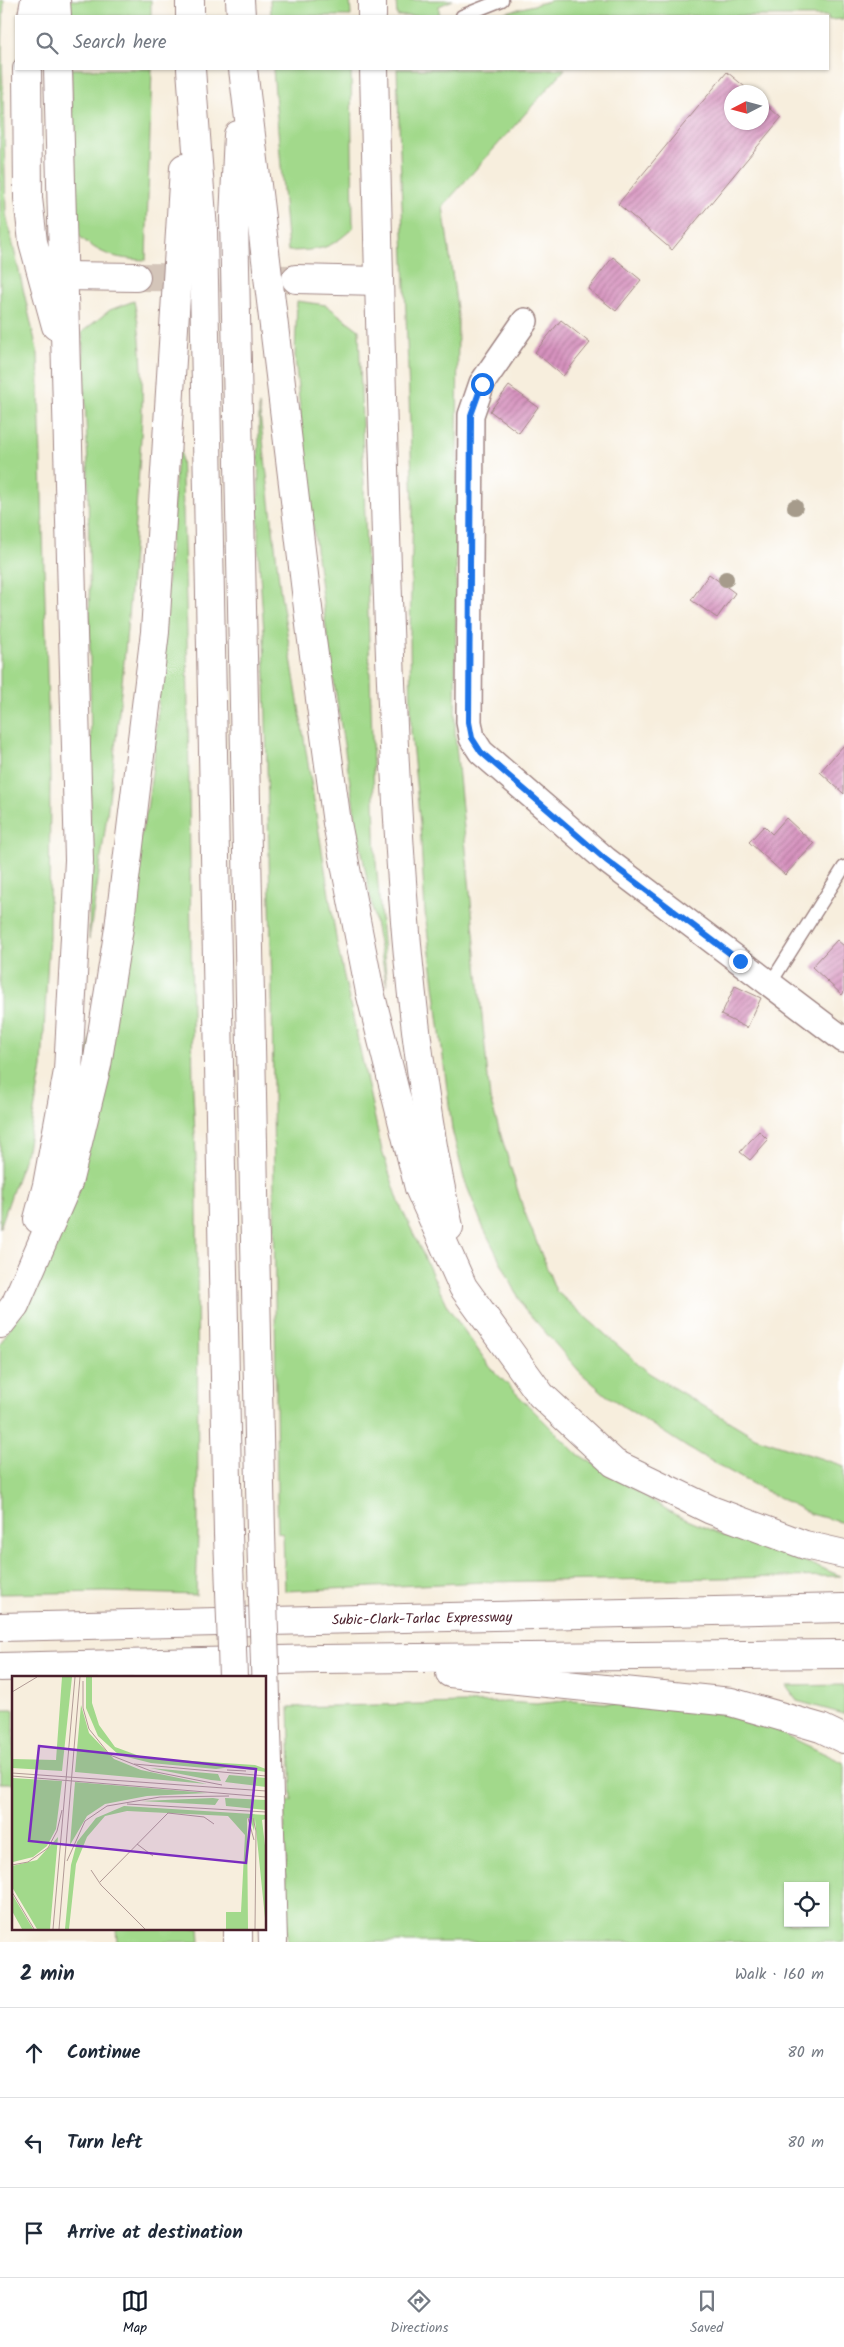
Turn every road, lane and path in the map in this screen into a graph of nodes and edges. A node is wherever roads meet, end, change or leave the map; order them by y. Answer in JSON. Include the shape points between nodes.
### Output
{"nodes":[{"id":1,"x":35,"y":0,"type":"edge"},
{"id":2,"x":56,"y":0,"type":"edge"},
{"id":3,"x":190,"y":0,"type":"edge"},
{"id":4,"x":240,"y":0,"type":"edge"},
{"id":5,"x":372,"y":0,"type":"edge"},
{"id":6,"x":502,"y":0,"type":"edge"},
{"id":7,"x":32,"y":15,"type":"edge"},
{"id":8,"x":57,"y":15,"type":"edge"},
{"id":9,"x":190,"y":15,"type":"edge"},
{"id":10,"x":241,"y":15,"type":"edge"},
{"id":11,"x":372,"y":15,"type":"edge"},
{"id":12,"x":464,"y":15,"type":"edge"},
{"id":13,"x":27,"y":70,"type":"edge"},
{"id":14,"x":58,"y":70,"type":"edge"},
{"id":15,"x":191,"y":70,"type":"edge"},
{"id":16,"x":191,"y":70,"type":"edge"},
{"id":17,"x":242,"y":70,"type":"edge"},
{"id":18,"x":242,"y":70,"type":"edge"},
{"id":19,"x":374,"y":70,"type":"edge"},
{"id":20,"x":64,"y":276,"type":"junction"},
{"id":21,"x":136,"y":277,"type":"tunnel mouth"},
{"id":22,"x":296,"y":279,"type":"tunnel mouth"},
{"id":23,"x":379,"y":281,"type":"junction"},
{"id":24,"x":525,"y":321,"type":"dead end"},
{"id":25,"x":67,"y":362,"type":"junction"},
{"id":26,"x":844,"y":867,"type":"edge"},
{"id":27,"x":770,"y":984,"type":"junction"},
{"id":28,"x":844,"y":1040,"type":"edge"},
{"id":29,"x":463,"y":1287,"type":"junction"},
{"id":30,"x":8,"y":1314,"type":"edge"},
{"id":31,"x":844,"y":1554,"type":"edge"},
{"id":32,"x":844,"y":1608,"type":"edge"},
{"id":33,"x":0,"y":1627,"type":"edge"},
{"id":34,"x":844,"y":1654,"type":"edge"},
{"id":35,"x":319,"y":1659,"type":"junction"},
{"id":36,"x":0,"y":1667,"type":"edge"},
{"id":37,"x":233,"y":1676,"type":"edge"},
{"id":38,"x":265,"y":1676,"type":"edge"},
{"id":39,"x":266,"y":1697,"type":"edge"},
{"id":40,"x":844,"y":1739,"type":"edge"},
{"id":41,"x":273,"y":1942,"type":"edge"}],
"edges":[{"from":1,"to":7,"type":"highway"},
{"from":2,"to":8,"type":"highway"},
{"from":3,"to":9,"type":"highway"},
{"from":4,"to":10,"type":"highway"},
{"from":5,"to":11,"type":"highway"},
{"from":6,"to":12,"type":"lane"},
{"from":13,"to":25,"type":"highway","via":[[28,198],[33,242]]},
{"from":14,"to":20,"type":"highway"},
{"from":15,"to":30,"type":"highway","via":[[155,632],[119,928],[97,1065],[68,1183]]},
{"from":16,"to":37,"type":"highway","bridge":true,"via":[[203,230]]},
{"from":17,"to":29,"type":"highway","via":[[337,823],[370,992],[419,1188]]},
{"from":18,"to":38,"type":"highway","bridge":true,"via":[[234,218]]},
{"from":19,"to":23,"type":"highway"},
{"from":20,"to":21,"type":"highway"},
{"from":20,"to":25,"type":"highway"},
{"from":22,"to":23,"type":"highway"},
{"from":23,"to":29,"type":"highway","via":[[398,829],[422,1082],[430,1136]]},
{"from":24,"to":27,"type":"street","via":[[482,384],[471,415],[469,722],[472,738],[481,752],[606,860]]},
{"from":25,"to":30,"type":"highway","via":[[79,860],[68,1071],[47,1185]]},
{"from":26,"to":27,"type":"lane"},
{"from":27,"to":28,"type":"street"},
{"from":29,"to":31,"type":"highway","via":[[541,1395],[614,1463],[711,1510],[805,1545]]},
{"from":32,"to":33,"type":"highway","name":"Subic-Clark-Tarlac Expressway"},
{"from":34,"to":35,"type":"highway"},
{"from":35,"to":36,"type":"highway"},
{"from":35,"to":40,"type":"highway","via":[[730,1702],[821,1728]]},
{"from":39,"to":41,"type":"highway","bridge":true}]}
